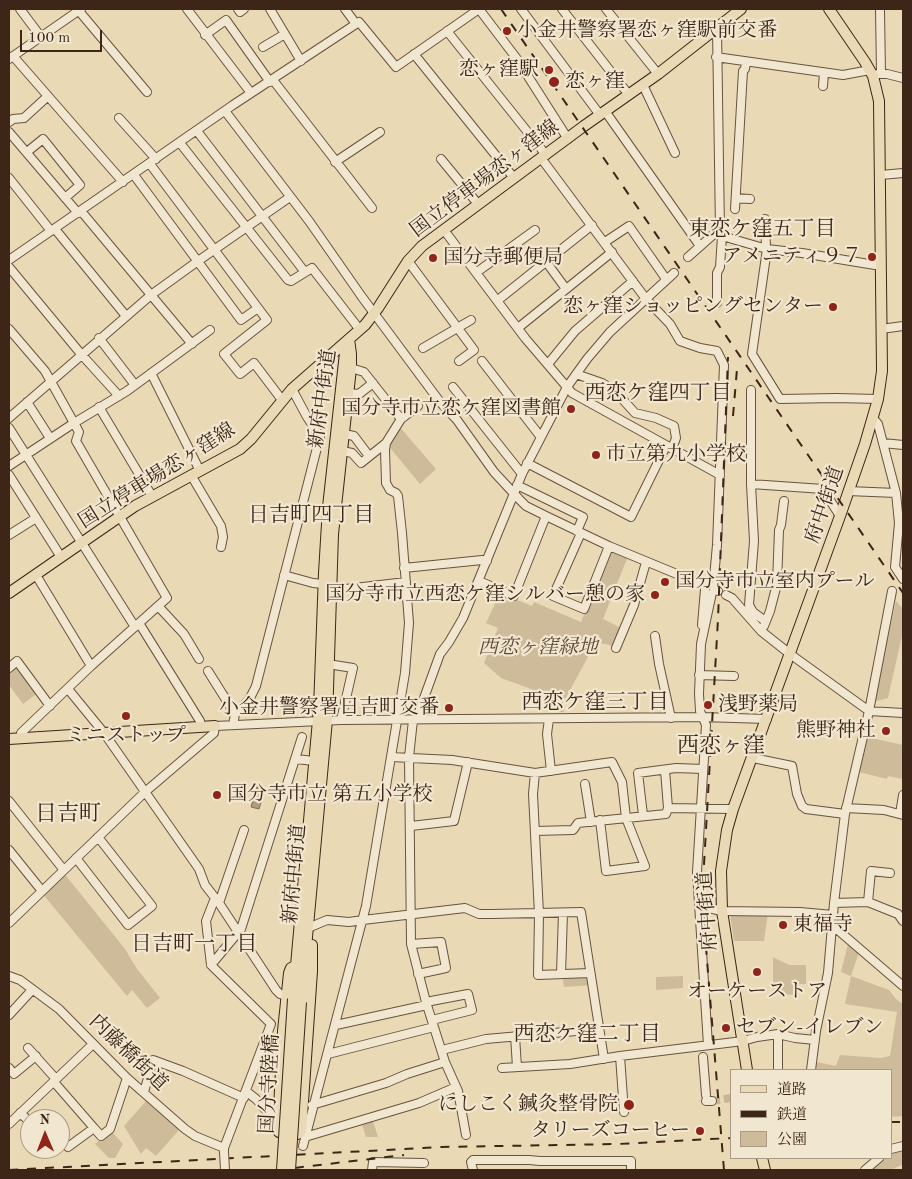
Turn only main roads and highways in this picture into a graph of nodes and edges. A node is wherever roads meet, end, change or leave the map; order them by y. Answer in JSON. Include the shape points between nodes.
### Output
{"nodes":[{"id":1,"x":741,"y":9,"type":"edge"},
{"id":2,"x":829,"y":9,"type":"edge"},
{"id":3,"x":349,"y":339,"type":"junction"},
{"id":4,"x":345,"y":420,"type":"junction"},
{"id":5,"x":339,"y":474,"type":"junction"},
{"id":6,"x":330,"y":585,"type":"junction"},
{"id":7,"x":9,"y":593,"type":"edge"},
{"id":8,"x":328,"y":694,"type":"junction"},
{"id":9,"x":322,"y":720,"type":"junction"},
{"id":10,"x":215,"y":726,"type":"road end"},
{"id":11,"x":9,"y":739,"type":"edge"},
{"id":12,"x":319,"y":759,"type":"junction"},
{"id":13,"x":307,"y":846,"type":"junction"},
{"id":14,"x":308,"y":928,"type":"junction"},
{"id":15,"x":294,"y":999,"type":"junction"},
{"id":16,"x":748,"y":1069,"type":"edge"},
{"id":17,"x":282,"y":1170,"type":"edge"},
{"id":18,"x":290,"y":1170,"type":"edge"}],
"edges":[{"from":1,"to":3,"type":"main road","name":"国立停車場恋ヶ窪線","via":[[643,86],[422,246],[408,261],[374,313]]},
{"from":2,"to":16,"type":"main road","name":"府中街道","via":[[875,73],[881,175],[882,359],[873,418],[733,809],[723,854],[722,910]]},
{"from":3,"to":4,"type":"main road","name":"新府中街道","via":[[351,354]]},
{"from":3,"to":6,"type":"main road","name":"新府中街道","via":[[332,470]]},
{"from":3,"to":7,"type":"main road","name":"国立停車場恋ヶ窪線","via":[[292,388],[240,449],[152,496]]},
{"from":4,"to":5,"type":"main road","name":"新府中街道"},
{"from":4,"to":5,"type":"main road","via":[[349,429],[345,467]]},
{"from":5,"to":6,"type":"main road","name":"新府中街道"},
{"from":6,"to":8,"type":"main road","name":"新府中街道"},
{"from":6,"to":8,"type":"main road","via":[[334,665],[333,688]]},
{"from":6,"to":9,"type":"main road","name":"新府中街道","via":[[320,669]]},
{"from":8,"to":9,"type":"main road","name":"新府中街道"},
{"from":9,"to":12,"type":"main road","name":"新府中街道"},
{"from":9,"to":13,"type":"main road","name":"新府中街道","via":[[316,804]]},
{"from":10,"to":11,"type":"main road"},
{"from":12,"to":13,"type":"main road","name":"新府中街道"},
{"from":12,"to":14,"type":"main road","name":"新府中街道","via":[[320,799]]},
{"from":13,"to":15,"type":"main road","name":"新府中街道"},
{"from":14,"to":15,"type":"main road","name":"新府中街道"},
{"from":14,"to":15,"type":"main road","via":[[312,935],[312,971],[300,1133],[279,1132],[278,1129],[283,1031]]},
{"from":15,"to":17,"type":"main road","name":"国分寺陸橋","bridge":true},
{"from":15,"to":18,"type":"main road","name":"国分寺陸橋","bridge":true}]}
